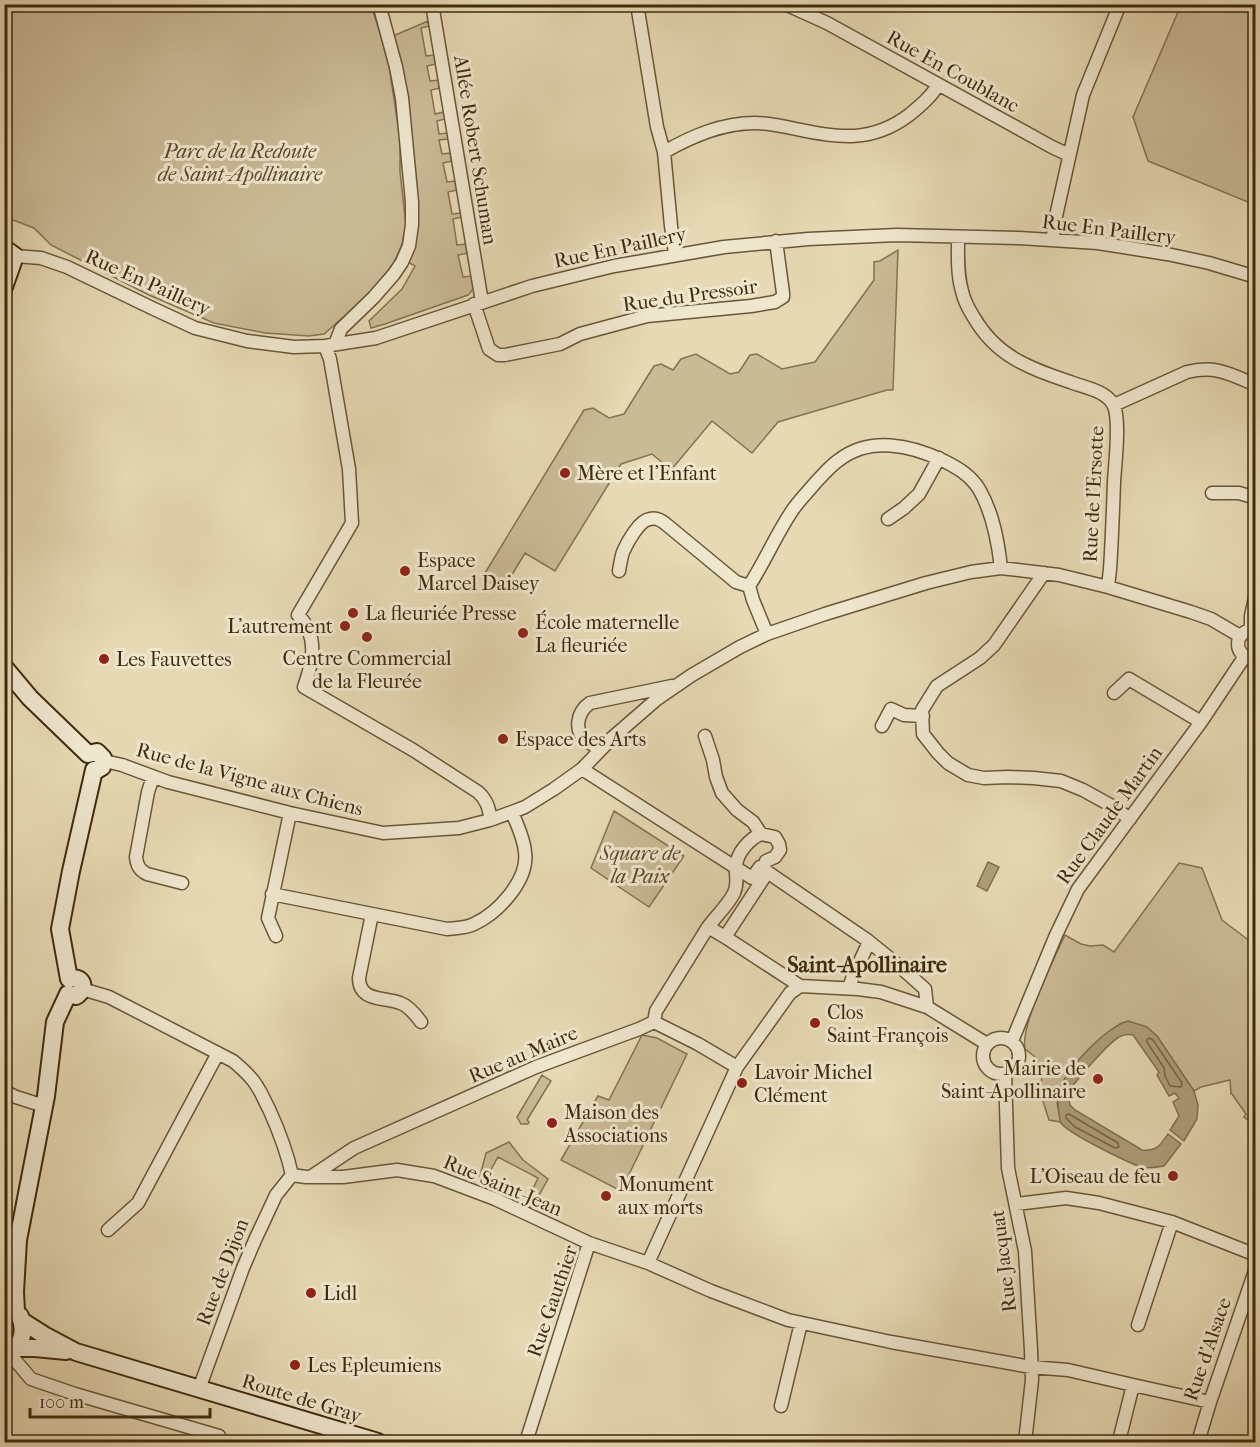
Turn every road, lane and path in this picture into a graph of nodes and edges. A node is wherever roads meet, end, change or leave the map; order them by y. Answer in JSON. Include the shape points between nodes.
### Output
{"nodes":[{"id":1,"x":379,"y":4,"type":"edge"},
{"id":2,"x":432,"y":4,"type":"edge"},
{"id":3,"x":637,"y":4,"type":"edge"},
{"id":4,"x":785,"y":4,"type":"edge"},
{"id":5,"x":1120,"y":4,"type":"edge"},
{"id":6,"x":938,"y":85,"type":"junction"},
{"id":7,"x":664,"y":152,"type":"junction"},
{"id":8,"x":1069,"y":155,"type":"junction"},
{"id":9,"x":958,"y":237,"type":"junction"},
{"id":10,"x":1053,"y":240,"type":"junction"},
{"id":11,"x":776,"y":241,"type":"junction"},
{"id":12,"x":10,"y":252,"type":"edge"},
{"id":13,"x":675,"y":254,"type":"junction"},
{"id":14,"x":1256,"y":277,"type":"edge"},
{"id":15,"x":4,"y":287,"type":"edge"},
{"id":16,"x":478,"y":303,"type":"junction"},
{"id":17,"x":330,"y":345,"type":"junction"},
{"id":18,"x":1256,"y":385,"type":"edge"},
{"id":19,"x":1114,"y":405,"type":"junction"},
{"id":20,"x":939,"y":458,"type":"junction"},
{"id":21,"x":1212,"y":493,"type":"dead end"},
{"id":22,"x":1256,"y":498,"type":"edge"},
{"id":23,"x":888,"y":519,"type":"dead end"},
{"id":24,"x":1001,"y":568,"type":"junction"},
{"id":25,"x":619,"y":571,"type":"dead end"},
{"id":26,"x":1044,"y":573,"type":"junction"},
{"id":27,"x":749,"y":586,"type":"junction"},
{"id":28,"x":1107,"y":587,"type":"junction"},
{"id":29,"x":1256,"y":593,"type":"edge"},
{"id":30,"x":1249,"y":632,"type":"edge"},
{"id":31,"x":767,"y":634,"type":"junction"},
{"id":32,"x":1250,"y":657,"type":"edge"},
{"id":33,"x":4,"y":667,"type":"edge"},
{"id":34,"x":676,"y":685,"type":"junction"},
{"id":35,"x":1114,"y":693,"type":"dead end"},
{"id":36,"x":923,"y":716,"type":"junction"},
{"id":37,"x":1201,"y":722,"type":"junction"},
{"id":38,"x":882,"y":726,"type":"dead end"},
{"id":39,"x":705,"y":736,"type":"dead end"},
{"id":40,"x":601,"y":749,"type":"junction"},
{"id":41,"x":95,"y":762,"type":"junction"},
{"id":42,"x":582,"y":769,"type":"junction"},
{"id":43,"x":153,"y":777,"type":"junction"},
{"id":44,"x":512,"y":812,"type":"junction"},
{"id":45,"x":290,"y":813,"type":"junction"},
{"id":46,"x":1130,"y":819,"type":"junction"},
{"id":47,"x":490,"y":820,"type":"junction"},
{"id":48,"x":761,"y":834,"type":"junction"},
{"id":49,"x":736,"y":867,"type":"junction"},
{"id":50,"x":763,"y":869,"type":"junction"},
{"id":51,"x":182,"y":883,"type":"dead end"},
{"id":52,"x":272,"y":894,"type":"junction"},
{"id":53,"x":372,"y":914,"type":"junction"},
{"id":54,"x":708,"y":927,"type":"junction"},
{"id":55,"x":276,"y":936,"type":"dead end"},
{"id":56,"x":724,"y":937,"type":"junction"},
{"id":57,"x":869,"y":942,"type":"junction"},
{"id":58,"x":800,"y":986,"type":"junction"},
{"id":59,"x":73,"y":987,"type":"junction"},
{"id":60,"x":849,"y":988,"type":"junction"},
{"id":61,"x":927,"y":1007,"type":"junction"},
{"id":62,"x":654,"y":1022,"type":"junction"},
{"id":63,"x":421,"y":1023,"type":"dead end"},
{"id":64,"x":1012,"y":1041,"type":"junction"},
{"id":65,"x":987,"y":1044,"type":"junction"},
{"id":66,"x":218,"y":1053,"type":"junction"},
{"id":67,"x":737,"y":1067,"type":"junction"},
{"id":68,"x":1005,"y":1074,"type":"junction"},
{"id":69,"x":4,"y":1091,"type":"edge"},
{"id":70,"x":44,"y":1106,"type":"junction"},
{"id":71,"x":292,"y":1175,"type":"junction"},
{"id":72,"x":311,"y":1176,"type":"junction"},
{"id":73,"x":1016,"y":1204,"type":"junction"},
{"id":74,"x":1172,"y":1222,"type":"junction"},
{"id":75,"x":108,"y":1230,"type":"dead end"},
{"id":76,"x":18,"y":1240,"type":"junction"},
{"id":77,"x":589,"y":1243,"type":"junction"},
{"id":78,"x":1256,"y":1255,"type":"edge"},
{"id":79,"x":648,"y":1263,"type":"junction"},
{"id":80,"x":1256,"y":1268,"type":"edge"},
{"id":81,"x":4,"y":1275,"type":"edge"},
{"id":82,"x":14,"y":1313,"type":"edge"},
{"id":83,"x":801,"y":1323,"type":"junction"},
{"id":84,"x":1138,"y":1325,"type":"dead end"},
{"id":85,"x":10,"y":1351,"type":"edge"},
{"id":86,"x":76,"y":1352,"type":"junction"},
{"id":87,"x":1031,"y":1366,"type":"junction"},
{"id":88,"x":1133,"y":1386,"type":"junction"},
{"id":89,"x":199,"y":1389,"type":"junction"},
{"id":90,"x":1210,"y":1401,"type":"junction"},
{"id":91,"x":781,"y":1406,"type":"dead end"},
{"id":92,"x":219,"y":1436,"type":"dead end"},
{"id":93,"x":1120,"y":1437,"type":"dead end"},
{"id":94,"x":378,"y":1443,"type":"edge"},
{"id":95,"x":526,"y":1443,"type":"edge"},
{"id":96,"x":1025,"y":1443,"type":"edge"},
{"id":97,"x":1198,"y":1443,"type":"edge"}],
"edges":[{"from":1,"to":17,"type":"street","via":[[402,98],[412,202],[409,246],[394,274]]},
{"from":2,"to":16,"type":"street","name":"Allée Robert Schuman"},
{"from":3,"to":7,"type":"street"},
{"from":4,"to":6,"type":"street","name":"Rue En Coublanc"},
{"from":5,"to":8,"type":"street","via":[[1083,95]]},
{"from":6,"to":7,"type":"street","via":[[924,103],[903,119],[868,135],[835,136],[771,124],[734,124]]},
{"from":6,"to":8,"type":"street","name":"Rue En Coublanc"},
{"from":7,"to":13,"type":"street"},
{"from":8,"to":10,"type":"street"},
{"from":9,"to":10,"type":"street","name":"Rue En Paillery"},
{"from":9,"to":11,"type":"street","name":"Rue En Paillery","via":[[883,235]]},
{"from":9,"to":19,"type":"street","name":"Rue de l'Ersotte","via":[[964,299],[993,344],[1020,362],[1106,396]]},
{"from":10,"to":14,"type":"street","name":"Rue En Paillery","via":[[1167,254]]},
{"from":11,"to":13,"type":"street","name":"Rue En Paillery"},
{"from":11,"to":16,"type":"street","name":"Rue du Pressoir","via":[[783,297],[775,302],[647,316],[580,334],[560,344],[504,355],[489,349]]},
{"from":12,"to":15,"type":"street"},
{"from":12,"to":17,"type":"street","name":"Rue En Paillery","via":[[67,267],[195,328],[294,347]]},
{"from":13,"to":16,"type":"street","name":"Rue En Paillery","via":[[578,274]]},
{"from":16,"to":17,"type":"street","name":"Rue En Paillery","via":[[376,338]]},
{"from":17,"to":47,"type":"street","via":[[349,469],[352,523],[298,615],[311,634],[312,662],[304,687],[478,792],[486,800]]},
{"from":18,"to":19,"type":"street","via":[[1216,370],[1197,369]]},
{"from":19,"to":28,"type":"street","name":"Rue de l'Ersotte","via":[[1116,449]]},
{"from":20,"to":23,"type":"street","via":[[919,494]]},
{"from":20,"to":24,"type":"street","via":[[959,468],[980,491],[997,537]]},
{"from":20,"to":27,"type":"street","via":[[909,448],[879,445],[841,458],[794,508]]},
{"from":21,"to":22,"type":"street","via":[[1239,493]]},
{"from":24,"to":26,"type":"street","name":"Rue de la Vigne aux Chiens"},
{"from":24,"to":31,"type":"street","name":"Rue de la Vigne aux Chiens","via":[[926,583]]},
{"from":25,"to":27,"type":"street","via":[[623,553],[635,532],[645,520],[653,518],[667,525],[736,582]]},
{"from":26,"to":28,"type":"street","name":"Rue de la Vigne aux Chiens"},
{"from":26,"to":36,"type":"street","via":[[994,645],[937,686],[922,710]]},
{"from":27,"to":31,"type":"street"},
{"from":28,"to":30,"type":"street","name":"Rue de la Vigne aux Chiens"},
{"from":29,"to":30,"type":"street"},
{"from":30,"to":32,"type":"street","via":[[1238,645]]},
{"from":31,"to":34,"type":"street","name":"Rue de la Vigne aux Chiens"},
{"from":32,"to":37,"type":"street","name":"Rue Claude Martin"},
{"from":33,"to":41,"type":"street"},
{"from":34,"to":40,"type":"street","name":"Rue de la Vigne aux Chiens"},
{"from":34,"to":40,"type":"street","via":[[584,707],[578,720],[580,732]]},
{"from":35,"to":37,"type":"street","via":[[1129,679]]},
{"from":36,"to":38,"type":"street","via":[[904,715],[891,709]]},
{"from":36,"to":46,"type":"street","via":[[924,734],[938,753],[968,775],[1060,781],[1083,790]]},
{"from":37,"to":46,"type":"street","name":"Rue Claude Martin"},
{"from":39,"to":48,"type":"street","via":[[722,794]]},
{"from":40,"to":42,"type":"street","name":"Rue de la Vigne aux Chiens"},
{"from":41,"to":43,"type":"street","name":"Rue de la Vigne aux Chiens","via":[[122,765]]},
{"from":41,"to":59,"type":"street","via":[[60,929]]},
{"from":42,"to":44,"type":"street","name":"Rue de la Vigne aux Chiens"},
{"from":42,"to":49,"type":"street"},
{"from":43,"to":45,"type":"street","name":"Rue de la Vigne aux Chiens"},
{"from":43,"to":51,"type":"street","via":[[136,863],[147,874]]},
{"from":44,"to":47,"type":"street","name":"Rue de la Vigne aux Chiens"},
{"from":44,"to":53,"type":"street","via":[[526,853],[524,871],[513,892],[497,909],[474,925],[447,929]]},
{"from":45,"to":47,"type":"street","name":"Rue de la Vigne aux Chiens","via":[[383,833],[459,828]]},
{"from":45,"to":52,"type":"street"},
{"from":46,"to":64,"type":"street","name":"Rue Claude Martin","via":[[1078,889]]},
{"from":48,"to":49,"type":"street","via":[[749,842]]},
{"from":48,"to":50,"type":"street","via":[[775,837],[780,850],[766,861]]},
{"from":49,"to":50,"type":"street","via":[[752,878],[760,867]]},
{"from":49,"to":54,"type":"street","via":[[738,883],[733,896]]},
{"from":50,"to":56,"type":"street","via":[[765,876]]},
{"from":50,"to":57,"type":"street"},
{"from":52,"to":53,"type":"street"},
{"from":52,"to":55,"type":"street","via":[[267,918]]},
{"from":53,"to":63,"type":"street","via":[[359,978],[361,989],[371,997],[402,1003]]},
{"from":54,"to":56,"type":"street"},
{"from":54,"to":62,"type":"street","via":[[656,1011]]},
{"from":56,"to":58,"type":"street"},
{"from":57,"to":60,"type":"street"},
{"from":57,"to":61,"type":"street","via":[[924,989]]},
{"from":58,"to":60,"type":"street"},
{"from":58,"to":67,"type":"street","via":[[790,993]]},
{"from":59,"to":66,"type":"street","via":[[109,997]]},
{"from":59,"to":70,"type":"street","via":[[55,1022]]},
{"from":60,"to":61,"type":"street","via":[[881,992]]},
{"from":61,"to":65,"type":"street"},
{"from":62,"to":67,"type":"street"},
{"from":62,"to":72,"type":"street","name":"Rue au Maire","via":[[536,1067],[354,1148]]},
{"from":64,"to":65,"type":"street","via":[[996,1038]]},
{"from":64,"to":68,"type":"street","via":[[1019,1058],[1015,1069]]},
{"from":65,"to":68,"type":"street","via":[[982,1055],[985,1066],[993,1073]]},
{"from":66,"to":71,"type":"street","via":[[242,1068],[256,1084],[280,1133]]},
{"from":66,"to":75,"type":"street","via":[[138,1203]]},
{"from":67,"to":79,"type":"street"},
{"from":68,"to":73,"type":"street","name":"Rue Jacquat","via":[[1008,1168]]},
{"from":69,"to":70,"type":"street"},
{"from":70,"to":76,"type":"street"},
{"from":71,"to":72,"type":"street","name":"Rue Saint-Jean"},
{"from":71,"to":89,"type":"street","name":"Rue de Dijon","via":[[276,1195],[258,1232]]},
{"from":72,"to":77,"type":"street","name":"Rue Saint-Jean","via":[[342,1177],[397,1170],[434,1176],[495,1199]]},
{"from":73,"to":74,"type":"street","via":[[1066,1198]]},
{"from":73,"to":87,"type":"street","name":"Rue Jacquat","via":[[1025,1251]]},
{"from":74,"to":78,"type":"street"},
{"from":74,"to":84,"type":"street"},
{"from":76,"to":81,"type":"street"},
{"from":76,"to":82,"type":"street"},
{"from":77,"to":79,"type":"street","name":"Rue Gauthier"},
{"from":77,"to":95,"type":"street","name":"Rue Gauthier"},
{"from":79,"to":83,"type":"street","via":[[711,1291]]},
{"from":80,"to":90,"type":"street","name":"Rue d'Alsace"},
{"from":82,"to":85,"type":"street","via":[[23,1325],[23,1336]]},
{"from":82,"to":86,"type":"street","name":"Route de Gray","via":[[40,1333]]},
{"from":83,"to":87,"type":"street"},
{"from":83,"to":91,"type":"street"},
{"from":85,"to":86,"type":"street","name":"Route de Gray","via":[[39,1348]]},
{"from":85,"to":92,"type":"street","via":[[31,1378]]},
{"from":86,"to":89,"type":"street","name":"Route de Gray"},
{"from":87,"to":88,"type":"street","via":[[1068,1370]]},
{"from":87,"to":96,"type":"street","name":"Rue Jacquat"},
{"from":88,"to":90,"type":"street"},
{"from":88,"to":93,"type":"street"},
{"from":89,"to":94,"type":"street","name":"Route de Gray"},
{"from":90,"to":97,"type":"street","name":"Rue d'Alsace"}]}
